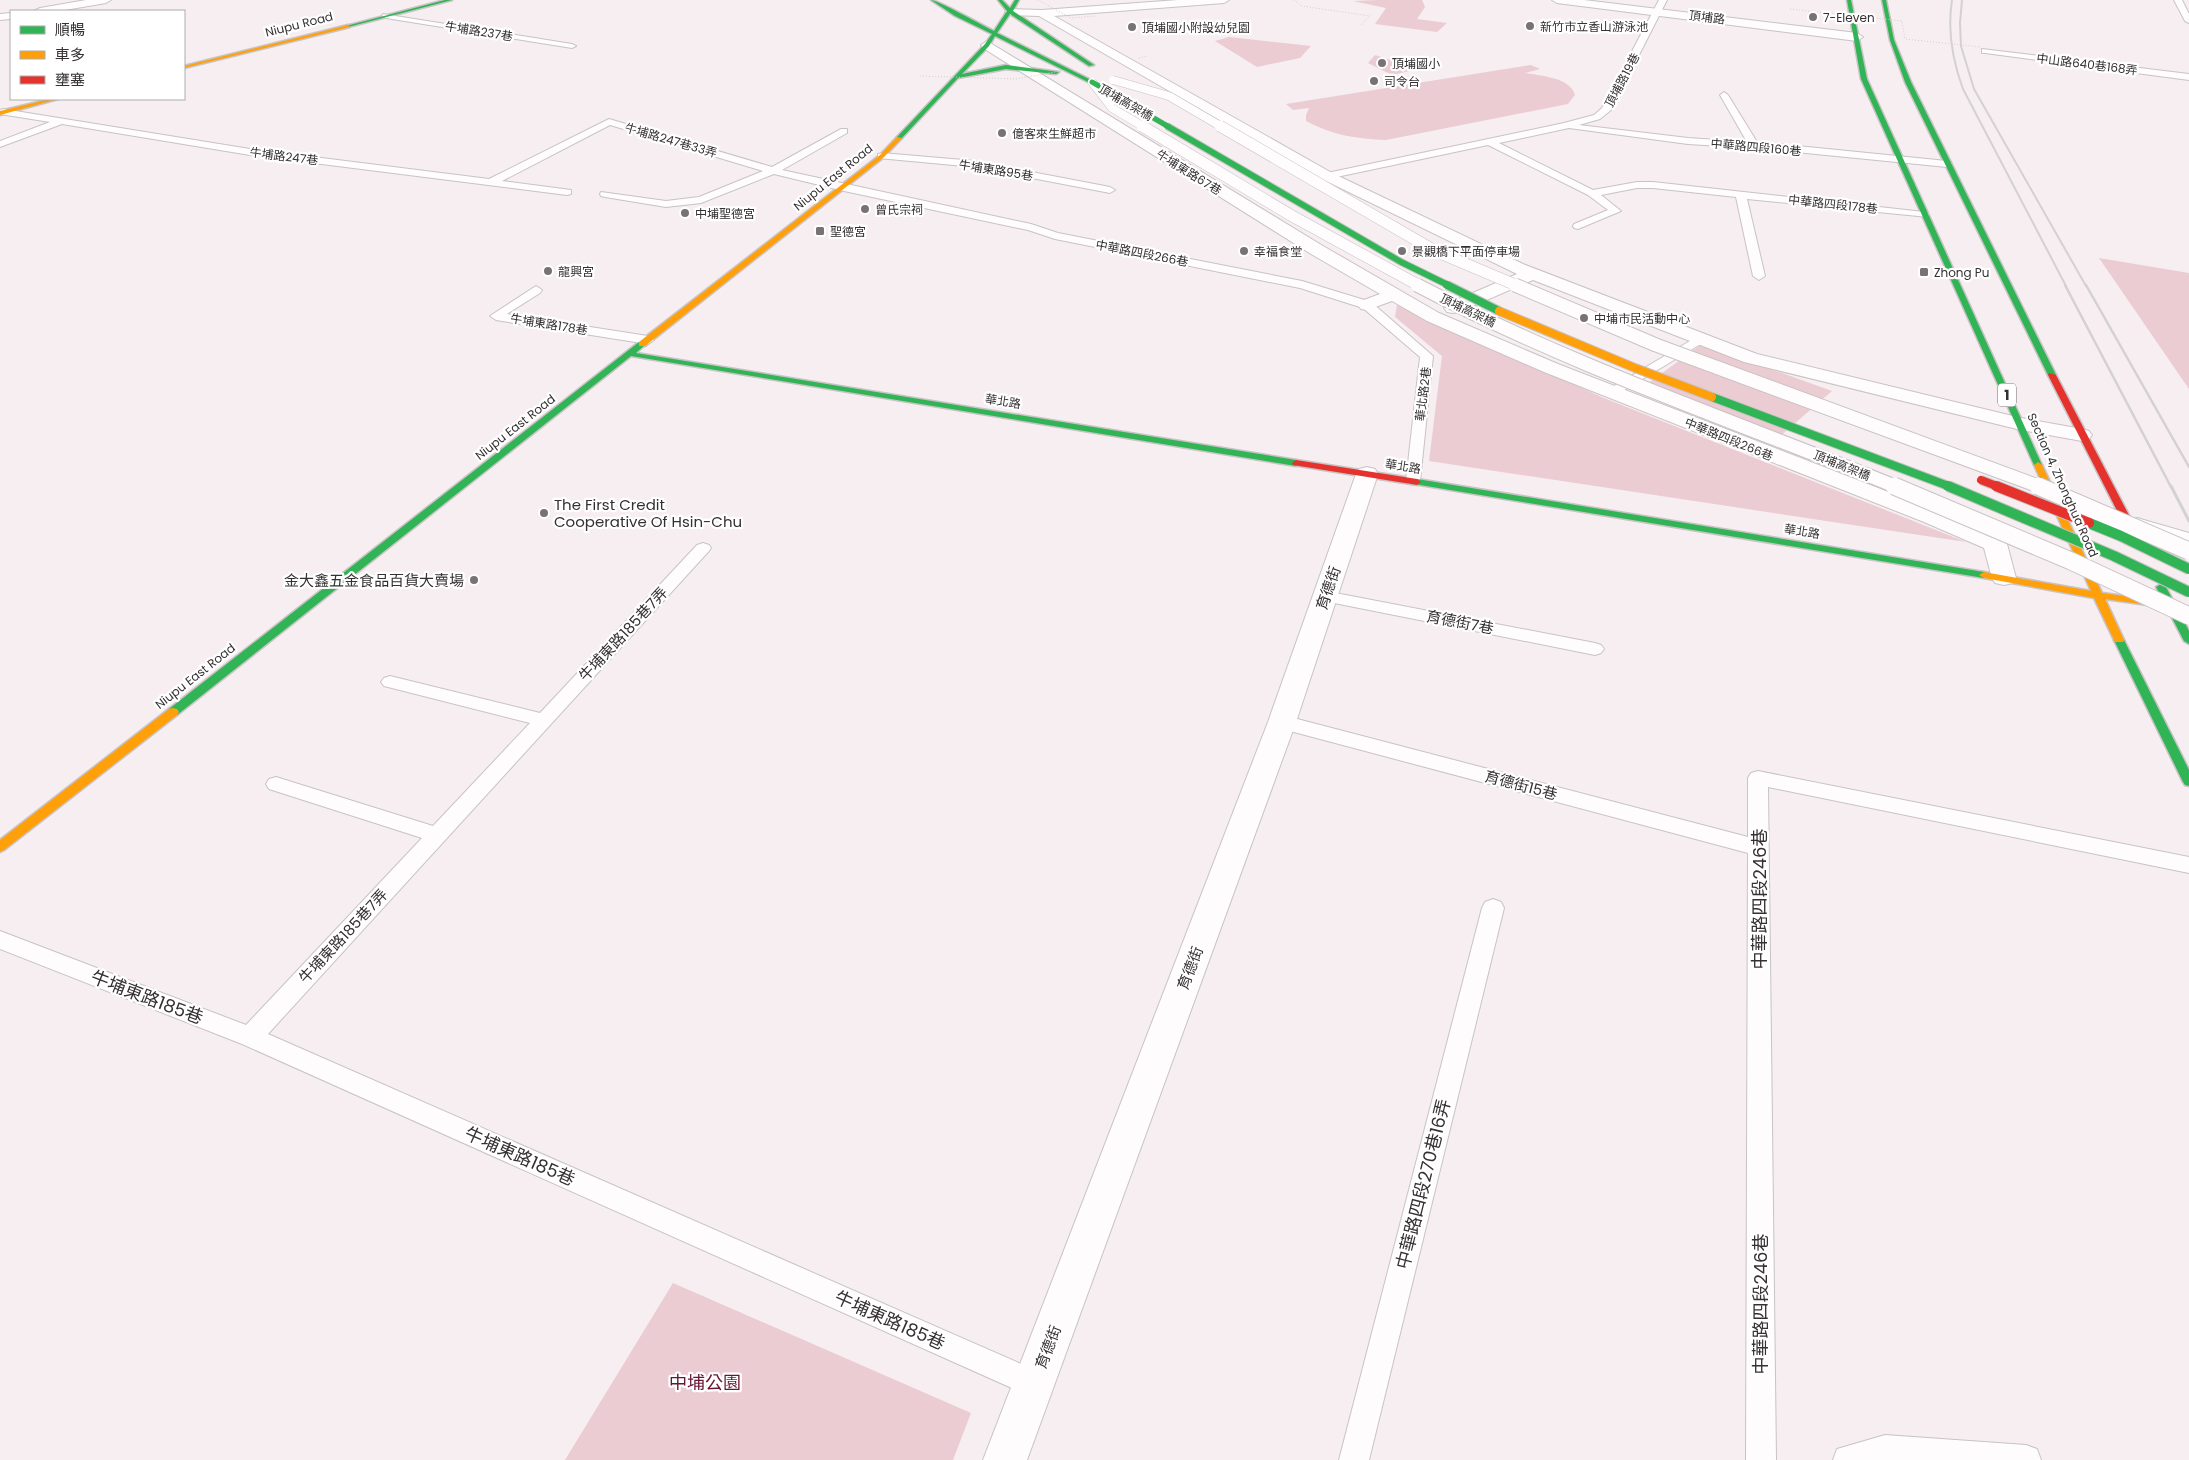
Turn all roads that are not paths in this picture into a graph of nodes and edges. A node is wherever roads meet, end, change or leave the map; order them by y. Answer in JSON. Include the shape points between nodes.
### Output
{"nodes":[{"id":1,"x":106,"y":0,"type":"edge"},
{"id":2,"x":450,"y":0,"type":"edge"},
{"id":3,"x":933,"y":0,"type":"edge"},
{"id":4,"x":1000,"y":0,"type":"edge"},
{"id":5,"x":1017,"y":0,"type":"edge"},
{"id":6,"x":1224,"y":0,"type":"edge"},
{"id":7,"x":1559,"y":0,"type":"edge"},
{"id":8,"x":1849,"y":0,"type":"edge"},
{"id":9,"x":1884,"y":0,"type":"edge"},
{"id":10,"x":2178,"y":0,"type":"edge"},
{"id":11,"x":1040,"y":6,"type":"edge"},
{"id":12,"x":1661,"y":6,"type":"edge"},
{"id":13,"x":46,"y":10,"type":"edge"},
{"id":14,"x":1011,"y":12,"type":"junction"},
{"id":15,"x":386,"y":16,"type":"junction"},
{"id":16,"x":2189,"y":21,"type":"edge"},
{"id":17,"x":1857,"y":37,"type":"junction"},
{"id":18,"x":990,"y":39,"type":"junction"},
{"id":19,"x":572,"y":46,"type":"dead end"},
{"id":20,"x":1983,"y":49,"type":"road end"},
{"id":21,"x":185,"y":67,"type":"edge"},
{"id":22,"x":1021,"y":68,"type":"junction"},
{"id":23,"x":1076,"y":72,"type":"junction"},
{"id":24,"x":1105,"y":75,"type":"junction"},
{"id":25,"x":956,"y":77,"type":"junction"},
{"id":26,"x":2189,"y":77,"type":"edge"},
{"id":27,"x":1092,"y":82,"type":"junction"},
{"id":28,"x":1724,"y":95,"type":"dead end"},
{"id":29,"x":51,"y":100,"type":"edge"},
{"id":30,"x":1156,"y":104,"type":"dead end"},
{"id":31,"x":1,"y":112,"type":"edge"},
{"id":32,"x":60,"y":122,"type":"junction"},
{"id":33,"x":1565,"y":126,"type":"junction"},
{"id":34,"x":844,"y":131,"type":"dead end"},
{"id":35,"x":1488,"y":141,"type":"junction"},
{"id":36,"x":0,"y":144,"type":"edge"},
{"id":37,"x":1754,"y":145,"type":"junction"},
{"id":38,"x":882,"y":156,"type":"junction"},
{"id":39,"x":1902,"y":161,"type":"junction"},
{"id":40,"x":1947,"y":164,"type":"junction"},
{"id":41,"x":773,"y":170,"type":"junction"},
{"id":42,"x":1276,"y":172,"type":"dead end"},
{"id":43,"x":1327,"y":176,"type":"junction"},
{"id":44,"x":491,"y":182,"type":"junction"},
{"id":45,"x":844,"y":188,"type":"junction"},
{"id":46,"x":1110,"y":190,"type":"dead end"},
{"id":47,"x":567,"y":192,"type":"dead end"},
{"id":48,"x":605,"y":194,"type":"dead end"},
{"id":49,"x":1592,"y":194,"type":"junction"},
{"id":50,"x":1741,"y":194,"type":"junction"},
{"id":51,"x":1924,"y":215,"type":"junction"},
{"id":52,"x":1578,"y":226,"type":"dead end"},
{"id":53,"x":1532,"y":274,"type":"junction"},
{"id":54,"x":1462,"y":275,"type":"dead end"},
{"id":55,"x":1759,"y":276,"type":"dead end"},
{"id":56,"x":1479,"y":282,"type":"dead end"},
{"id":57,"x":536,"y":290,"type":"dead end"},
{"id":58,"x":1394,"y":294,"type":"junction"},
{"id":59,"x":1512,"y":297,"type":"dead end"},
{"id":60,"x":1367,"y":305,"type":"junction"},
{"id":61,"x":1433,"y":316,"type":"junction"},
{"id":62,"x":1582,"y":326,"type":"dead end"},
{"id":63,"x":1700,"y":339,"type":"junction"},
{"id":64,"x":648,"y":340,"type":"junction"},
{"id":65,"x":630,"y":354,"type":"junction"},
{"id":66,"x":1679,"y":366,"type":"dead end"},
{"id":67,"x":1611,"y":392,"type":"junction"},
{"id":68,"x":2020,"y":424,"type":"junction"},
{"id":69,"x":2082,"y":436,"type":"junction"},
{"id":70,"x":1368,"y":474,"type":"junction"},
{"id":71,"x":1973,"y":476,"type":"dead end"},
{"id":72,"x":1413,"y":481,"type":"junction"},
{"id":73,"x":2126,"y":520,"type":"junction"},
{"id":74,"x":2189,"y":538,"type":"edge"},
{"id":75,"x":703,"y":548,"type":"dead end"},
{"id":76,"x":2189,"y":551,"type":"edge"},
{"id":77,"x":2189,"y":569,"type":"edge"},
{"id":78,"x":2004,"y":578,"type":"junction"},
{"id":79,"x":2189,"y":592,"type":"edge"},
{"id":80,"x":2098,"y":595,"type":"junction"},
{"id":81,"x":1325,"y":596,"type":"junction"},
{"id":82,"x":2170,"y":605,"type":"junction"},
{"id":83,"x":2189,"y":616,"type":"edge"},
{"id":84,"x":2189,"y":641,"type":"edge"},
{"id":85,"x":1595,"y":648,"type":"dead end"},
{"id":86,"x":390,"y":682,"type":"dead end"},
{"id":87,"x":543,"y":720,"type":"junction"},
{"id":88,"x":1282,"y":722,"type":"junction"},
{"id":89,"x":2189,"y":782,"type":"edge"},
{"id":90,"x":276,"y":784,"type":"dead end"},
{"id":91,"x":437,"y":835,"type":"junction"},
{"id":92,"x":0,"y":846,"type":"edge"},
{"id":93,"x":1759,"y":848,"type":"junction"},
{"id":94,"x":2189,"y":865,"type":"edge"},
{"id":95,"x":1493,"y":908,"type":"dead end"},
{"id":96,"x":0,"y":940,"type":"edge"},
{"id":97,"x":250,"y":1037,"type":"junction"},
{"id":98,"x":1034,"y":1384,"type":"junction"},
{"id":99,"x":1005,"y":1460,"type":"edge"},
{"id":100,"x":1354,"y":1460,"type":"edge"},
{"id":101,"x":1761,"y":1460,"type":"edge"},
{"id":102,"x":1848,"y":1460,"type":"edge"},
{"id":103,"x":2026,"y":1460,"type":"edge"}],
"edges":[{"from":1,"to":13,"type":"street"},
{"from":2,"to":15,"type":"street","name":"Niupu Road"},
{"from":3,"to":18,"type":"street"},
{"from":4,"to":14,"type":"street"},
{"from":5,"to":14,"type":"street","name":"Niupu East Road"},
{"from":6,"to":11,"type":"street"},
{"from":7,"to":12,"type":"street","name":"頂埔路"},
{"from":8,"to":17,"type":"street","name":"Section 4, Zhonghua Road","number":"1"},
{"from":9,"to":40,"type":"street","via":[[1891,39]]},
{"from":10,"to":16,"type":"lane"},
{"from":11,"to":14,"type":"street"},
{"from":11,"to":43,"type":"street","via":[[1062,26]]},
{"from":12,"to":17,"type":"street","name":"頂埔路"},
{"from":12,"to":33,"type":"lane","name":"頂埔路19巷","via":[[1606,110],[1597,117]]},
{"from":14,"to":18,"type":"street","name":"Niupu East Road"},
{"from":14,"to":24,"type":"street"},
{"from":15,"to":19,"type":"lane","name":"牛埔路237巷"},
{"from":15,"to":21,"type":"street","name":"Niupu Road"},
{"from":17,"to":39,"type":"street","name":"Section 4, Zhonghua Road","number":"1","via":[[1864,79]]},
{"from":18,"to":22,"type":"street","name":"牛埔東路67巷"},
{"from":18,"to":23,"type":"street"},
{"from":18,"to":25,"type":"street","name":"Niupu East Road"},
{"from":20,"to":26,"type":"lane","name":"中山路640巷168弄"},
{"from":22,"to":23,"type":"street"},
{"from":22,"to":25,"type":"street","via":[[990,69]]},
{"from":22,"to":58,"type":"street","name":"牛埔東路67巷","via":[[1316,250]]},
{"from":23,"to":27,"type":"street"},
{"from":24,"to":30,"type":"street","name":"頂埔高架橋","bridge":true},
{"from":24,"to":76,"type":"lane","name":"頂埔高架橋","bridge":true,"via":[[1169,96],[1435,251],[1656,345],[2017,477]]},
{"from":25,"to":38,"type":"street","name":"Niupu East Road"},
{"from":27,"to":79,"type":"street","name":"頂埔高架橋","bridge":true,"via":[[1401,262],[1505,314],[1634,368],[1964,492]]},
{"from":27,"to":83,"type":"lane","name":"頂埔高架橋","bridge":true,"via":[[1112,108],[1327,236],[1476,315],[1572,357],[1967,515],[2109,576]]},
{"from":28,"to":37,"type":"lane"},
{"from":29,"to":31,"type":"street"},
{"from":31,"to":32,"type":"lane","name":"牛埔路247巷"},
{"from":32,"to":36,"type":"lane"},
{"from":32,"to":44,"type":"lane","name":"牛埔路247巷","via":[[241,150]]},
{"from":33,"to":35,"type":"lane"},
{"from":33,"to":37,"type":"lane","name":"中華路四段160巷","via":[[1688,142]]},
{"from":34,"to":41,"type":"lane"},
{"from":35,"to":43,"type":"lane"},
{"from":35,"to":49,"type":"lane"},
{"from":37,"to":39,"type":"lane","name":"中華路四段160巷"},
{"from":38,"to":45,"type":"street","name":"Niupu East Road"},
{"from":38,"to":46,"type":"lane","name":"牛埔東路95巷","via":[[975,164]]},
{"from":39,"to":40,"type":"lane","name":"中華路四段160巷"},
{"from":39,"to":51,"type":"street","name":"Section 4, Zhonghua Road","number":"1"},
{"from":40,"to":69,"type":"street"},
{"from":41,"to":44,"type":"lane","name":"牛埔路247巷33弄","via":[[609,122]]},
{"from":41,"to":45,"type":"lane","name":"牛埔路247巷33弄"},
{"from":41,"to":48,"type":"lane","via":[[701,200],[666,204]]},
{"from":42,"to":54,"type":"street","name":"頂埔高架橋"},
{"from":43,"to":53,"type":"street"},
{"from":44,"to":47,"type":"lane","name":"牛埔路247巷"},
{"from":45,"to":60,"type":"lane","name":"中華路四段266巷","via":[[1031,227],[1055,236],[1302,285]]},
{"from":45,"to":64,"type":"street","name":"Niupu East Road"},
{"from":49,"to":50,"type":"lane","name":"中華路四段178巷","via":[[1653,185]]},
{"from":49,"to":52,"type":"lane","via":[[1616,211]]},
{"from":50,"to":51,"type":"lane","name":"中華路四段178巷"},
{"from":50,"to":55,"type":"lane"},
{"from":51,"to":68,"type":"street","name":"Section 4, Zhonghua Road","number":"1"},
{"from":53,"to":61,"type":"street"},
{"from":53,"to":63,"type":"street"},
{"from":56,"to":59,"type":"street","name":"頂埔高架橋"},
{"from":57,"to":64,"type":"lane","name":"牛埔東路178巷","via":[[496,316]]},
{"from":58,"to":60,"type":"street"},
{"from":58,"to":61,"type":"street","name":"中華路四段266巷"},
{"from":60,"to":72,"type":"lane","name":"華北路2巷","via":[[1427,356]]},
{"from":61,"to":67,"type":"street","name":"中華路四段266巷"},
{"from":62,"to":66,"type":"street"},
{"from":63,"to":67,"type":"lane"},
{"from":63,"to":68,"type":"street","via":[[1751,358]]},
{"from":64,"to":65,"type":"street","name":"Niupu East Road"},
{"from":65,"to":70,"type":"street","name":"華北路"},
{"from":65,"to":92,"type":"street","name":"Niupu East Road"},
{"from":67,"to":78,"type":"street","name":"中華路四段266巷","via":[[1995,544]]},
{"from":68,"to":69,"type":"street"},
{"from":68,"to":80,"type":"street","name":"Section 4, Zhonghua Road","number":"1"},
{"from":69,"to":73,"type":"street"},
{"from":70,"to":72,"type":"street","name":"華北路"},
{"from":70,"to":81,"type":"street","name":"育德街"},
{"from":71,"to":77,"type":"street","bridge":true,"via":[[2121,536]]},
{"from":72,"to":78,"type":"street","name":"華北路"},
{"from":73,"to":74,"type":"lane"},
{"from":73,"to":82,"type":"street"},
{"from":75,"to":87,"type":"lane","name":"牛埔東路185巷7弄"},
{"from":78,"to":80,"type":"street","name":"華北路"},
{"from":80,"to":82,"type":"street","name":"華北路"},
{"from":80,"to":89,"type":"street","name":"Section 4, Zhonghua Road","number":"1"},
{"from":81,"to":85,"type":"lane","name":"育德街7巷"},
{"from":81,"to":88,"type":"street","name":"育德街"},
{"from":82,"to":84,"type":"street"},
{"from":86,"to":87,"type":"lane"},
{"from":87,"to":91,"type":"lane","name":"牛埔東路185巷7弄"},
{"from":88,"to":93,"type":"lane","name":"育德街15巷"},
{"from":88,"to":98,"type":"street","name":"育德街"},
{"from":90,"to":91,"type":"lane"},
{"from":91,"to":97,"type":"lane","name":"牛埔東路185巷7弄"},
{"from":93,"to":94,"type":"lane","name":"中華路四段246巷","via":[[1758,778]]},
{"from":93,"to":101,"type":"lane","name":"中華路四段246巷"},
{"from":95,"to":100,"type":"lane","name":"中華路四段270巷16弄"},
{"from":96,"to":97,"type":"lane","name":"牛埔東路185巷"},
{"from":97,"to":98,"type":"lane","name":"牛埔東路185巷"},
{"from":98,"to":99,"type":"street","name":"育德街"},
{"from":102,"to":103,"type":"lane","via":[[1884,1450]]}]}
